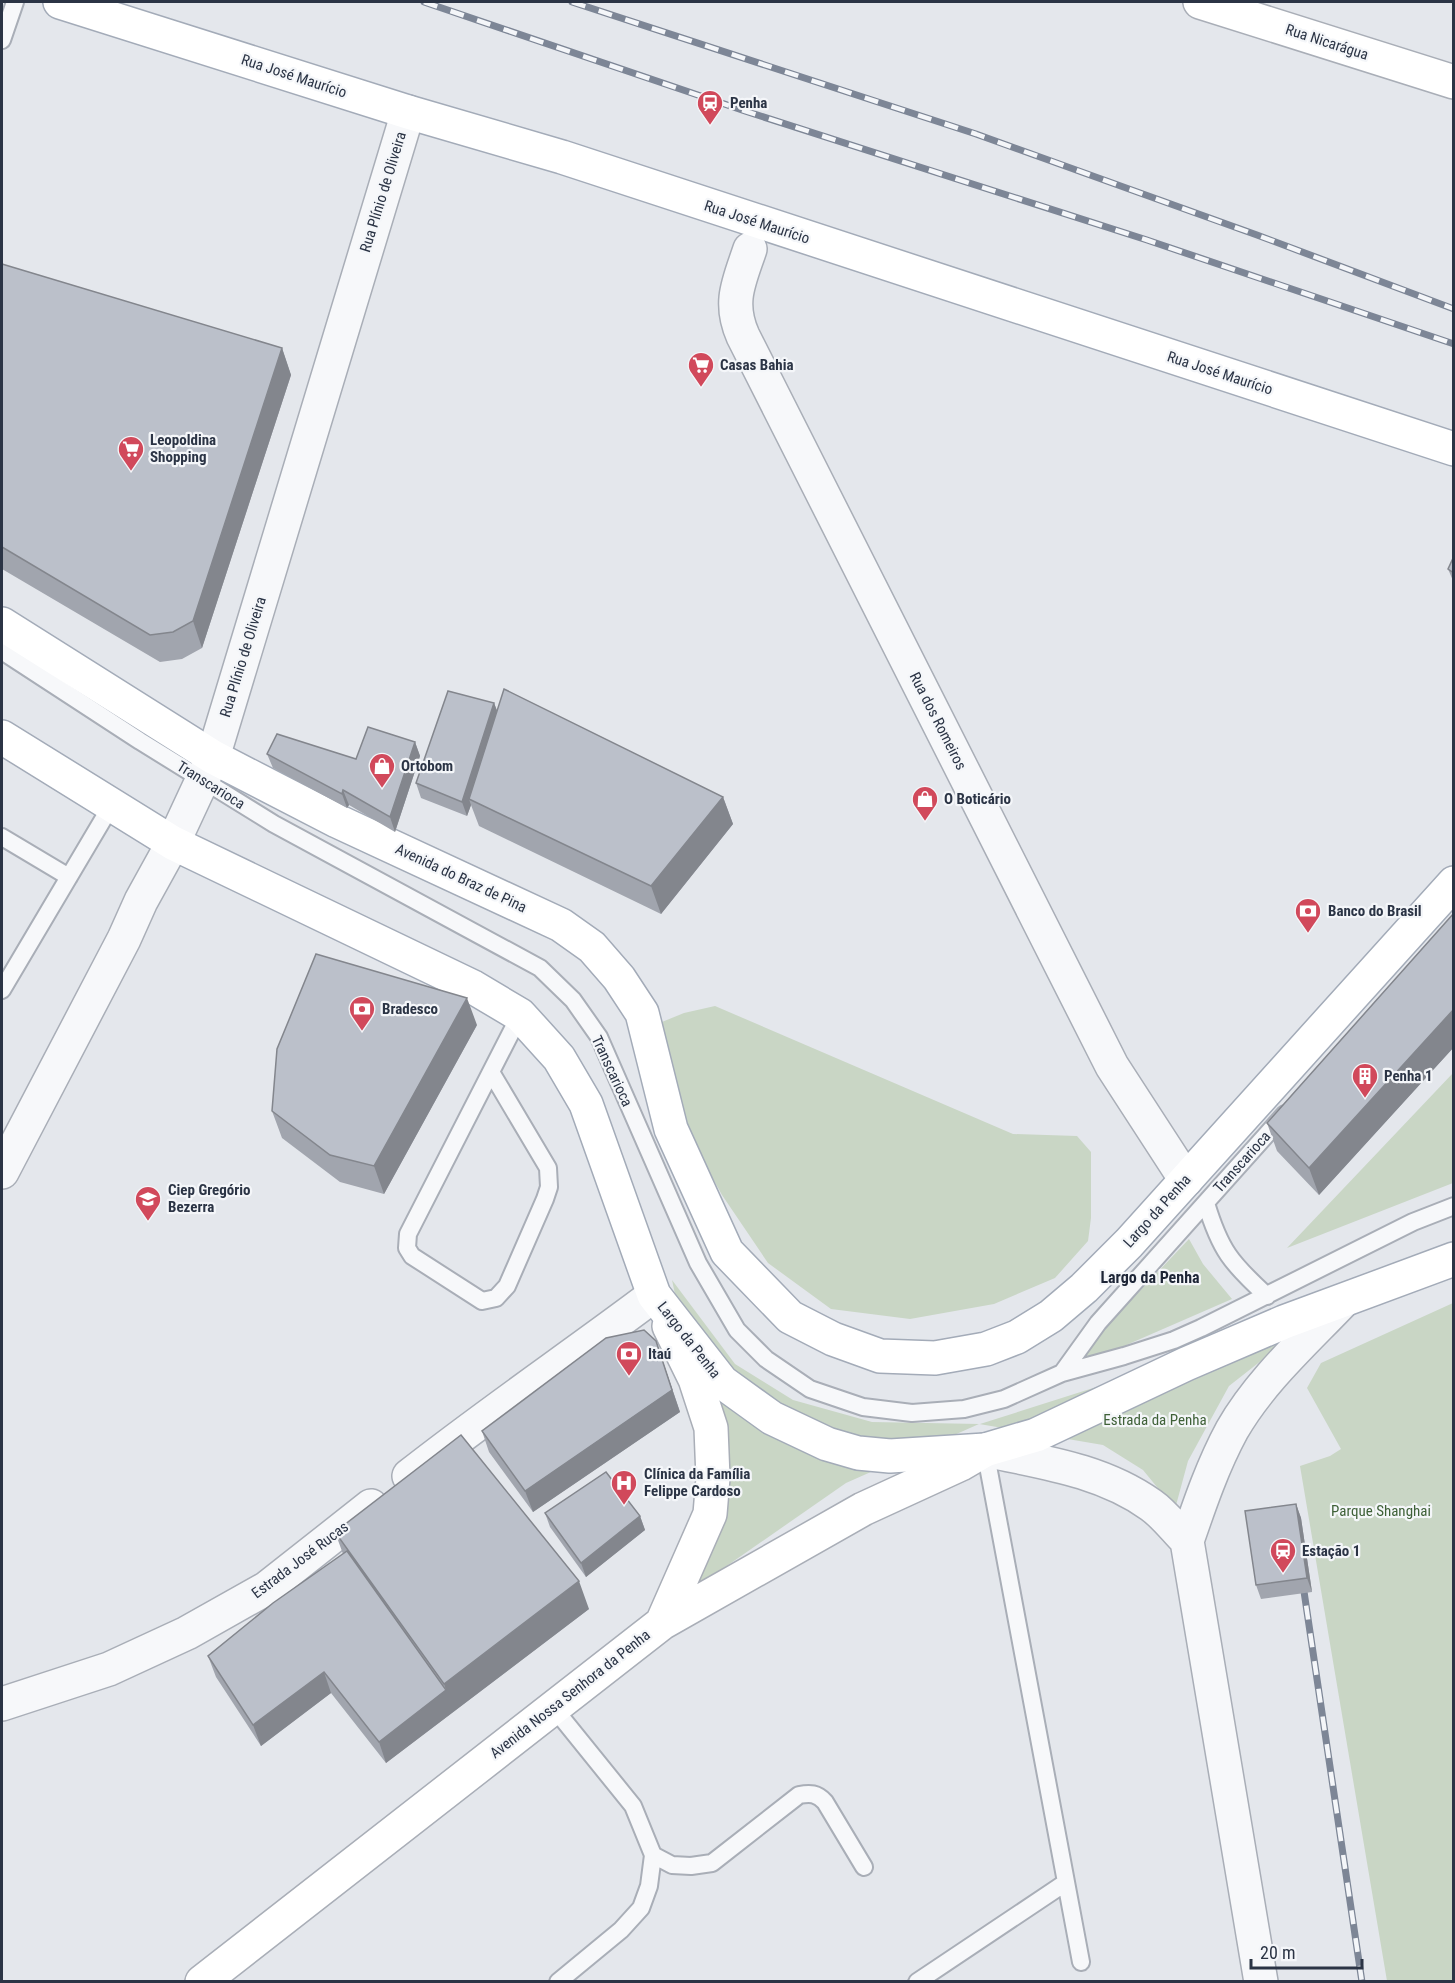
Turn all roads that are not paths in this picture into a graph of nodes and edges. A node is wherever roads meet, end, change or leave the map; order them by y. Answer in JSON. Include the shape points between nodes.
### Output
{"nodes":[{"id":1,"x":15,"y":2,"type":"edge"},
{"id":2,"x":60,"y":2,"type":"edge"},
{"id":3,"x":1200,"y":2,"type":"edge"},
{"id":4,"x":2,"y":40,"type":"edge"},
{"id":5,"x":1454,"y":82,"type":"edge"},
{"id":6,"x":408,"y":112,"type":"junction"},
{"id":7,"x":750,"y":249,"type":"dead end"},
{"id":8,"x":1454,"y":449,"type":"edge"},
{"id":9,"x":2,"y":624,"type":"edge"},
{"id":10,"x":2,"y":651,"type":"edge"},
{"id":11,"x":2,"y":737,"type":"edge"},
{"id":12,"x":208,"y":769,"type":"junction"},
{"id":13,"x":111,"y":806,"type":"junction"},
{"id":14,"x":2,"y":837,"type":"edge"},
{"id":15,"x":173,"y":843,"type":"junction"},
{"id":16,"x":69,"y":877,"type":"junction"},
{"id":17,"x":1454,"y":883,"type":"edge"},
{"id":18,"x":2,"y":990,"type":"edge"},
{"id":19,"x":520,"y":1015,"type":"junction"},
{"id":20,"x":490,"y":1072,"type":"junction"},
{"id":21,"x":1295,"y":1103,"type":"edge"},
{"id":22,"x":2,"y":1172,"type":"edge"},
{"id":23,"x":1196,"y":1191,"type":"junction"},
{"id":24,"x":1454,"y":1206,"type":"edge"},
{"id":25,"x":1454,"y":1259,"type":"edge"},
{"id":26,"x":754,"y":1282,"type":"joint"},
{"id":27,"x":654,"y":1295,"type":"junction"},
{"id":28,"x":1267,"y":1296,"type":"junction"},
{"id":29,"x":1343,"y":1301,"type":"junction"},
{"id":30,"x":1062,"y":1373,"type":"junction"},
{"id":31,"x":985,"y":1450,"type":"junction"},
{"id":32,"x":1187,"y":1541,"type":"junction"},
{"id":33,"x":662,"y":1623,"type":"junction"},
{"id":34,"x":2,"y":1704,"type":"edge"},
{"id":35,"x":553,"y":1707,"type":"junction"},
{"id":36,"x":653,"y":1855,"type":"junction"},
{"id":37,"x":864,"y":1867,"type":"dead end"},
{"id":38,"x":1065,"y":1883,"type":"junction"},
{"id":39,"x":1081,"y":1962,"type":"dead end"},
{"id":40,"x":202,"y":1982,"type":"edge"},
{"id":41,"x":558,"y":1982,"type":"edge"},
{"id":42,"x":917,"y":1982,"type":"edge"},
{"id":43,"x":1262,"y":1982,"type":"edge"}],
"edges":[{"from":1,"to":4,"type":"lane"},
{"from":2,"to":6,"type":"main road","name":"Rua José Maurício"},
{"from":3,"to":5,"type":"main road","name":"Rua Nicarágua"},
{"from":6,"to":8,"type":"main road","name":"Rua José Maurício","via":[[562,157]]},
{"from":6,"to":12,"type":"street","name":"Rua Plínio de Oliveira"},
{"from":7,"to":23,"type":"street","name":"Rua dos Romeiros","via":[[735,303],[743,336],[1113,1066]]},
{"from":9,"to":12,"type":"main road","name":"Avenida do Braz de Pina"},
{"from":10,"to":12,"type":"lane","name":"Transcarioca"},
{"from":11,"to":13,"type":"main road"},
{"from":12,"to":15,"type":"street","name":"Rua Plínio de Oliveira"},
{"from":12,"to":26,"type":"main road","name":"Avenida do Braz de Pina","via":[[336,820],[561,925],[592,947],[642,1013],[671,1129],[727,1252]]},
{"from":12,"to":30,"type":"lane","name":"Transcarioca","via":[[274,824],[540,968],[565,992],[599,1037],[698,1263],[737,1330],[766,1359],[810,1389],[863,1407],[912,1413],[964,1409],[1004,1399]]},
{"from":13,"to":15,"type":"main road"},
{"from":13,"to":16,"type":"lane"},
{"from":14,"to":16,"type":"lane"},
{"from":15,"to":19,"type":"main road","via":[[473,987]]},
{"from":15,"to":22,"type":"street","name":"Rua Plínio de Oliveira"},
{"from":16,"to":18,"type":"lane"},
{"from":17,"to":23,"type":"main road","name":"Largo da Penha"},
{"from":19,"to":20,"type":"lane"},
{"from":19,"to":27,"type":"main road","name":"Largo da Penha","via":[[559,1058],[586,1104]]},
{"from":20,"to":20,"type":"lane","via":[[408,1234],[407,1248],[412,1256],[482,1301],[496,1298],[507,1286],[549,1187],[548,1168]]},
{"from":21,"to":23,"type":"lane","name":"Transcarioca"},
{"from":23,"to":26,"type":"main road","name":"Largo da Penha","via":[[1129,1244],[1051,1316],[1017,1337],[986,1349],[935,1358],[880,1356],[833,1339],[790,1317]]},
{"from":23,"to":28,"type":"lane","via":[[1223,1250]]},
{"from":23,"to":30,"type":"lane","name":"Transcarioca"},
{"from":24,"to":28,"type":"lane","name":"Transcarioca","via":[[1413,1222]]},
{"from":25,"to":29,"type":"main road","name":"Largo da Penha"},
{"from":27,"to":31,"type":"main road","name":"Largo da Penha","via":[[722,1382],[772,1418],[827,1444],[858,1453],[890,1456]]},
{"from":27,"to":33,"type":"main road","name":"Avenida Nossa Senhora da Penha","via":[[695,1379],[711,1428],[710,1514]]},
{"from":27,"to":34,"type":"street","name":"Estrada José Rucas","via":[[461,1435],[267,1588],[187,1633],[110,1669]]},
{"from":28,"to":30,"type":"lane","name":"Transcarioca","via":[[1174,1340]]},
{"from":29,"to":31,"type":"main road","name":"Largo da Penha","via":[[1185,1364],[1036,1435]]},
{"from":29,"to":32,"type":"street","name":"Largo da Penha","via":[[1268,1380],[1233,1429],[1208,1480]]},
{"from":31,"to":32,"type":"street","name":"Largo da Penha","via":[[1077,1470],[1115,1484],[1152,1506]]},
{"from":31,"to":33,"type":"main road","name":"Largo da Penha","via":[[862,1509]]},
{"from":31,"to":38,"type":"lane"},
{"from":32,"to":43,"type":"street"},
{"from":33,"to":35,"type":"main road","name":"Avenida Nossa Senhora da Penha"},
{"from":35,"to":36,"type":"lane","via":[[633,1806]]},
{"from":35,"to":40,"type":"main road","name":"Avenida Nossa Senhora da Penha"},
{"from":36,"to":37,"type":"lane","via":[[672,1865],[712,1863],[799,1795],[808,1793],[819,1795],[825,1802]]},
{"from":36,"to":41,"type":"lane","via":[[641,1908],[621,1930]]},
{"from":38,"to":39,"type":"lane"},
{"from":38,"to":42,"type":"lane"}]}
